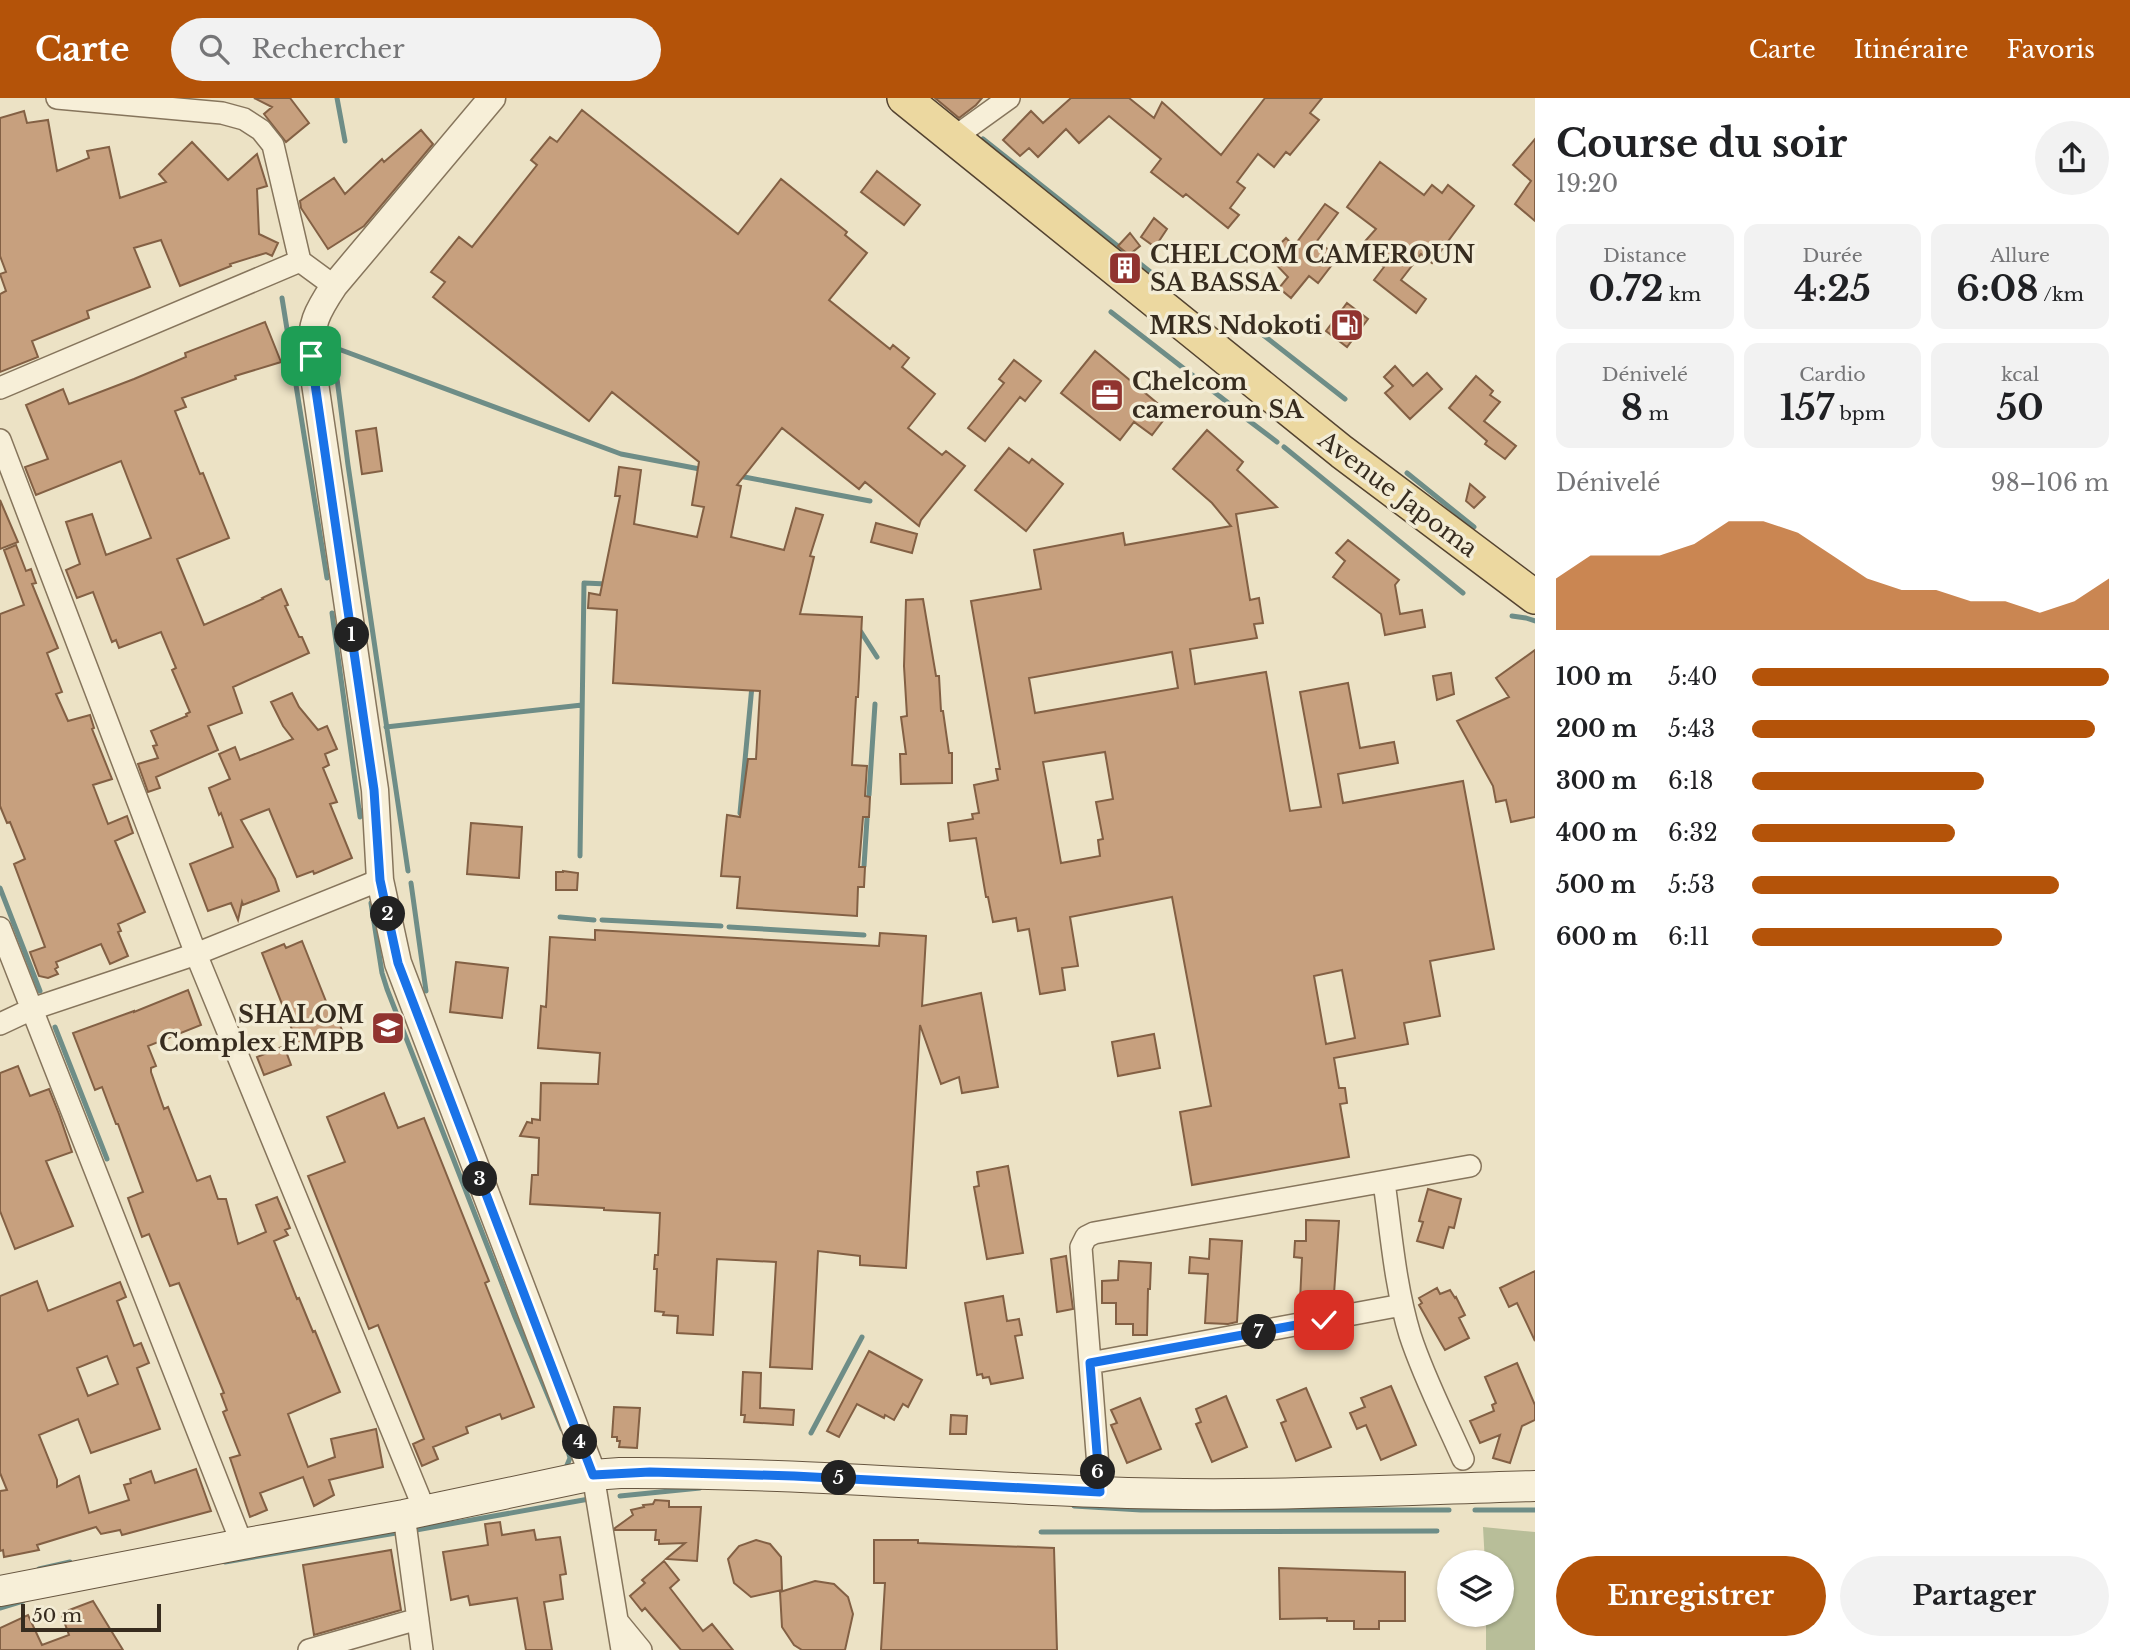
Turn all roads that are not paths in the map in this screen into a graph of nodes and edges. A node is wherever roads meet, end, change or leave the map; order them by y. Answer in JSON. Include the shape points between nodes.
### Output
{"nodes":[{"id":1,"x":57,"y":98,"type":"edge"},
{"id":2,"x":492,"y":98,"type":"edge"},
{"id":3,"x":904,"y":98,"type":"edge"},
{"id":4,"x":1009,"y":98,"type":"edge"},
{"id":5,"x":210,"y":105,"type":"edge"},
{"id":6,"x":952,"y":139,"type":"junction"},
{"id":7,"x":300,"y":261,"type":"junction"},
{"id":8,"x":334,"y":286,"type":"junction"},
{"id":9,"x":0,"y":388,"type":"edge"},
{"id":10,"x":0,"y":440,"type":"edge"},
{"id":11,"x":1535,"y":597,"type":"edge"},
{"id":12,"x":380,"y":880,"type":"junction"},
{"id":13,"x":0,"y":928,"type":"edge"},
{"id":14,"x":196,"y":954,"type":"junction"},
{"id":15,"x":32,"y":1009,"type":"junction"},
{"id":16,"x":0,"y":1024,"type":"edge"},
{"id":17,"x":1470,"y":1166,"type":"dead end"},
{"id":18,"x":1384,"y":1182,"type":"junction"},
{"id":19,"x":1402,"y":1305,"type":"junction"},
{"id":20,"x":1090,"y":1363,"type":"junction"},
{"id":21,"x":1463,"y":1459,"type":"dead end"},
{"id":22,"x":593,"y":1475,"type":"junction"},
{"id":23,"x":1535,"y":1486,"type":"edge"},
{"id":24,"x":1100,"y":1492,"type":"junction"},
{"id":25,"x":415,"y":1513,"type":"junction"},
{"id":26,"x":242,"y":1544,"type":"junction"},
{"id":27,"x":0,"y":1591,"type":"edge"},
{"id":28,"x":616,"y":1618,"type":"junction"},
{"id":29,"x":418,"y":1619,"type":"junction"},
{"id":30,"x":309,"y":1650,"type":"edge"},
{"id":31,"x":422,"y":1650,"type":"edge"},
{"id":32,"x":622,"y":1650,"type":"edge"},
{"id":33,"x":641,"y":1650,"type":"edge"}],
"edges":[{"from":1,"to":5,"type":"street"},
{"from":2,"to":8,"type":"street"},
{"from":3,"to":6,"type":"main road","name":"Avenue Japoma"},
{"from":4,"to":6,"type":"street"},
{"from":5,"to":7,"type":"street","via":[[244,119],[273,145]]},
{"from":6,"to":11,"type":"main road","name":"Avenue Japoma","via":[[1342,452]]},
{"from":7,"to":8,"type":"street"},
{"from":7,"to":9,"type":"street"},
{"from":8,"to":12,"type":"street","via":[[317,311],[311,356],[374,790]]},
{"from":10,"to":14,"type":"street"},
{"from":12,"to":14,"type":"street"},
{"from":12,"to":22,"type":"street","via":[[398,963]]},
{"from":13,"to":15,"type":"street"},
{"from":14,"to":15,"type":"street"},
{"from":14,"to":25,"type":"street"},
{"from":15,"to":16,"type":"street"},
{"from":15,"to":26,"type":"street"},
{"from":17,"to":18,"type":"street"},
{"from":18,"to":19,"type":"street"},
{"from":18,"to":20,"type":"street","via":[[1086,1237],[1081,1247]]},
{"from":19,"to":20,"type":"street"},
{"from":19,"to":21,"type":"street","via":[[1422,1368]]},
{"from":20,"to":24,"type":"street"},
{"from":22,"to":24,"type":"main road","via":[[794,1476]]},
{"from":22,"to":25,"type":"main road"},
{"from":22,"to":28,"type":"street"},
{"from":23,"to":24,"type":"main road","via":[[1228,1494]]},
{"from":25,"to":26,"type":"main road"},
{"from":25,"to":29,"type":"street"},
{"from":26,"to":27,"type":"main road"},
{"from":28,"to":32,"type":"street"},
{"from":28,"to":33,"type":"street"},
{"from":29,"to":30,"type":"street"},
{"from":29,"to":31,"type":"street"}]}
